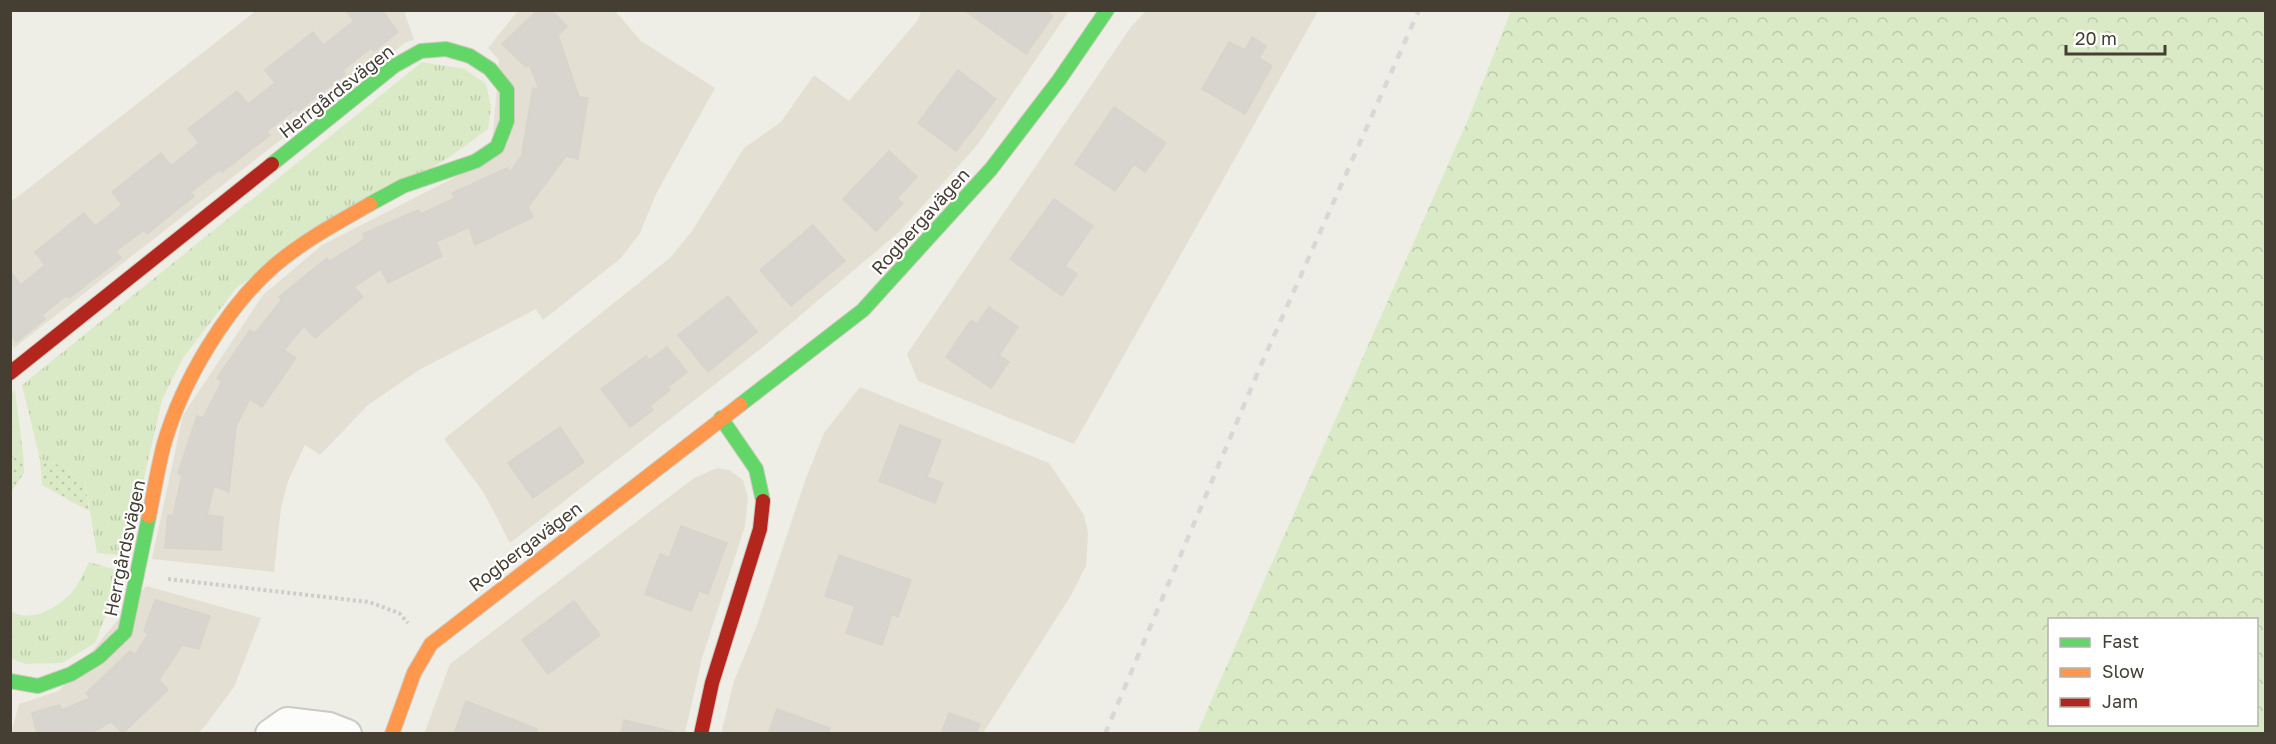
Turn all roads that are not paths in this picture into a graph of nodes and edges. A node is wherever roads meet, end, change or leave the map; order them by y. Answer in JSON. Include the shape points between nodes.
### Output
{"nodes":[{"id":1,"x":1107,"y":10,"type":"edge"},
{"id":2,"x":10,"y":373,"type":"edge"},
{"id":3,"x":721,"y":418,"type":"junction"},
{"id":4,"x":10,"y":681,"type":"edge"},
{"id":5,"x":270,"y":734,"type":"edge"},
{"id":6,"x":347,"y":734,"type":"edge"},
{"id":7,"x":392,"y":734,"type":"edge"},
{"id":8,"x":701,"y":734,"type":"edge"}],
"edges":[{"from":1,"to":3,"type":"street","name":"Rogbergavägen","via":[[991,170],[863,310]]},
{"from":2,"to":4,"type":"street","name":"Herrgårdsvägen","via":[[403,61],[421,51],[446,49],[470,56],[490,69],[507,90],[507,121],[497,147],[476,162],[403,186],[309,239],[273,267],[237,308],[198,365],[179,402],[168,434],[125,632],[99,657],[71,674],[38,686]]},
{"from":3,"to":7,"type":"street","name":"Rogbergavägen","via":[[430,644],[414,673]]},
{"from":3,"to":8,"type":"street","via":[[763,480],[764,506]]},
{"from":5,"to":6,"type":"street","via":[[287,722],[329,727]]}]}
